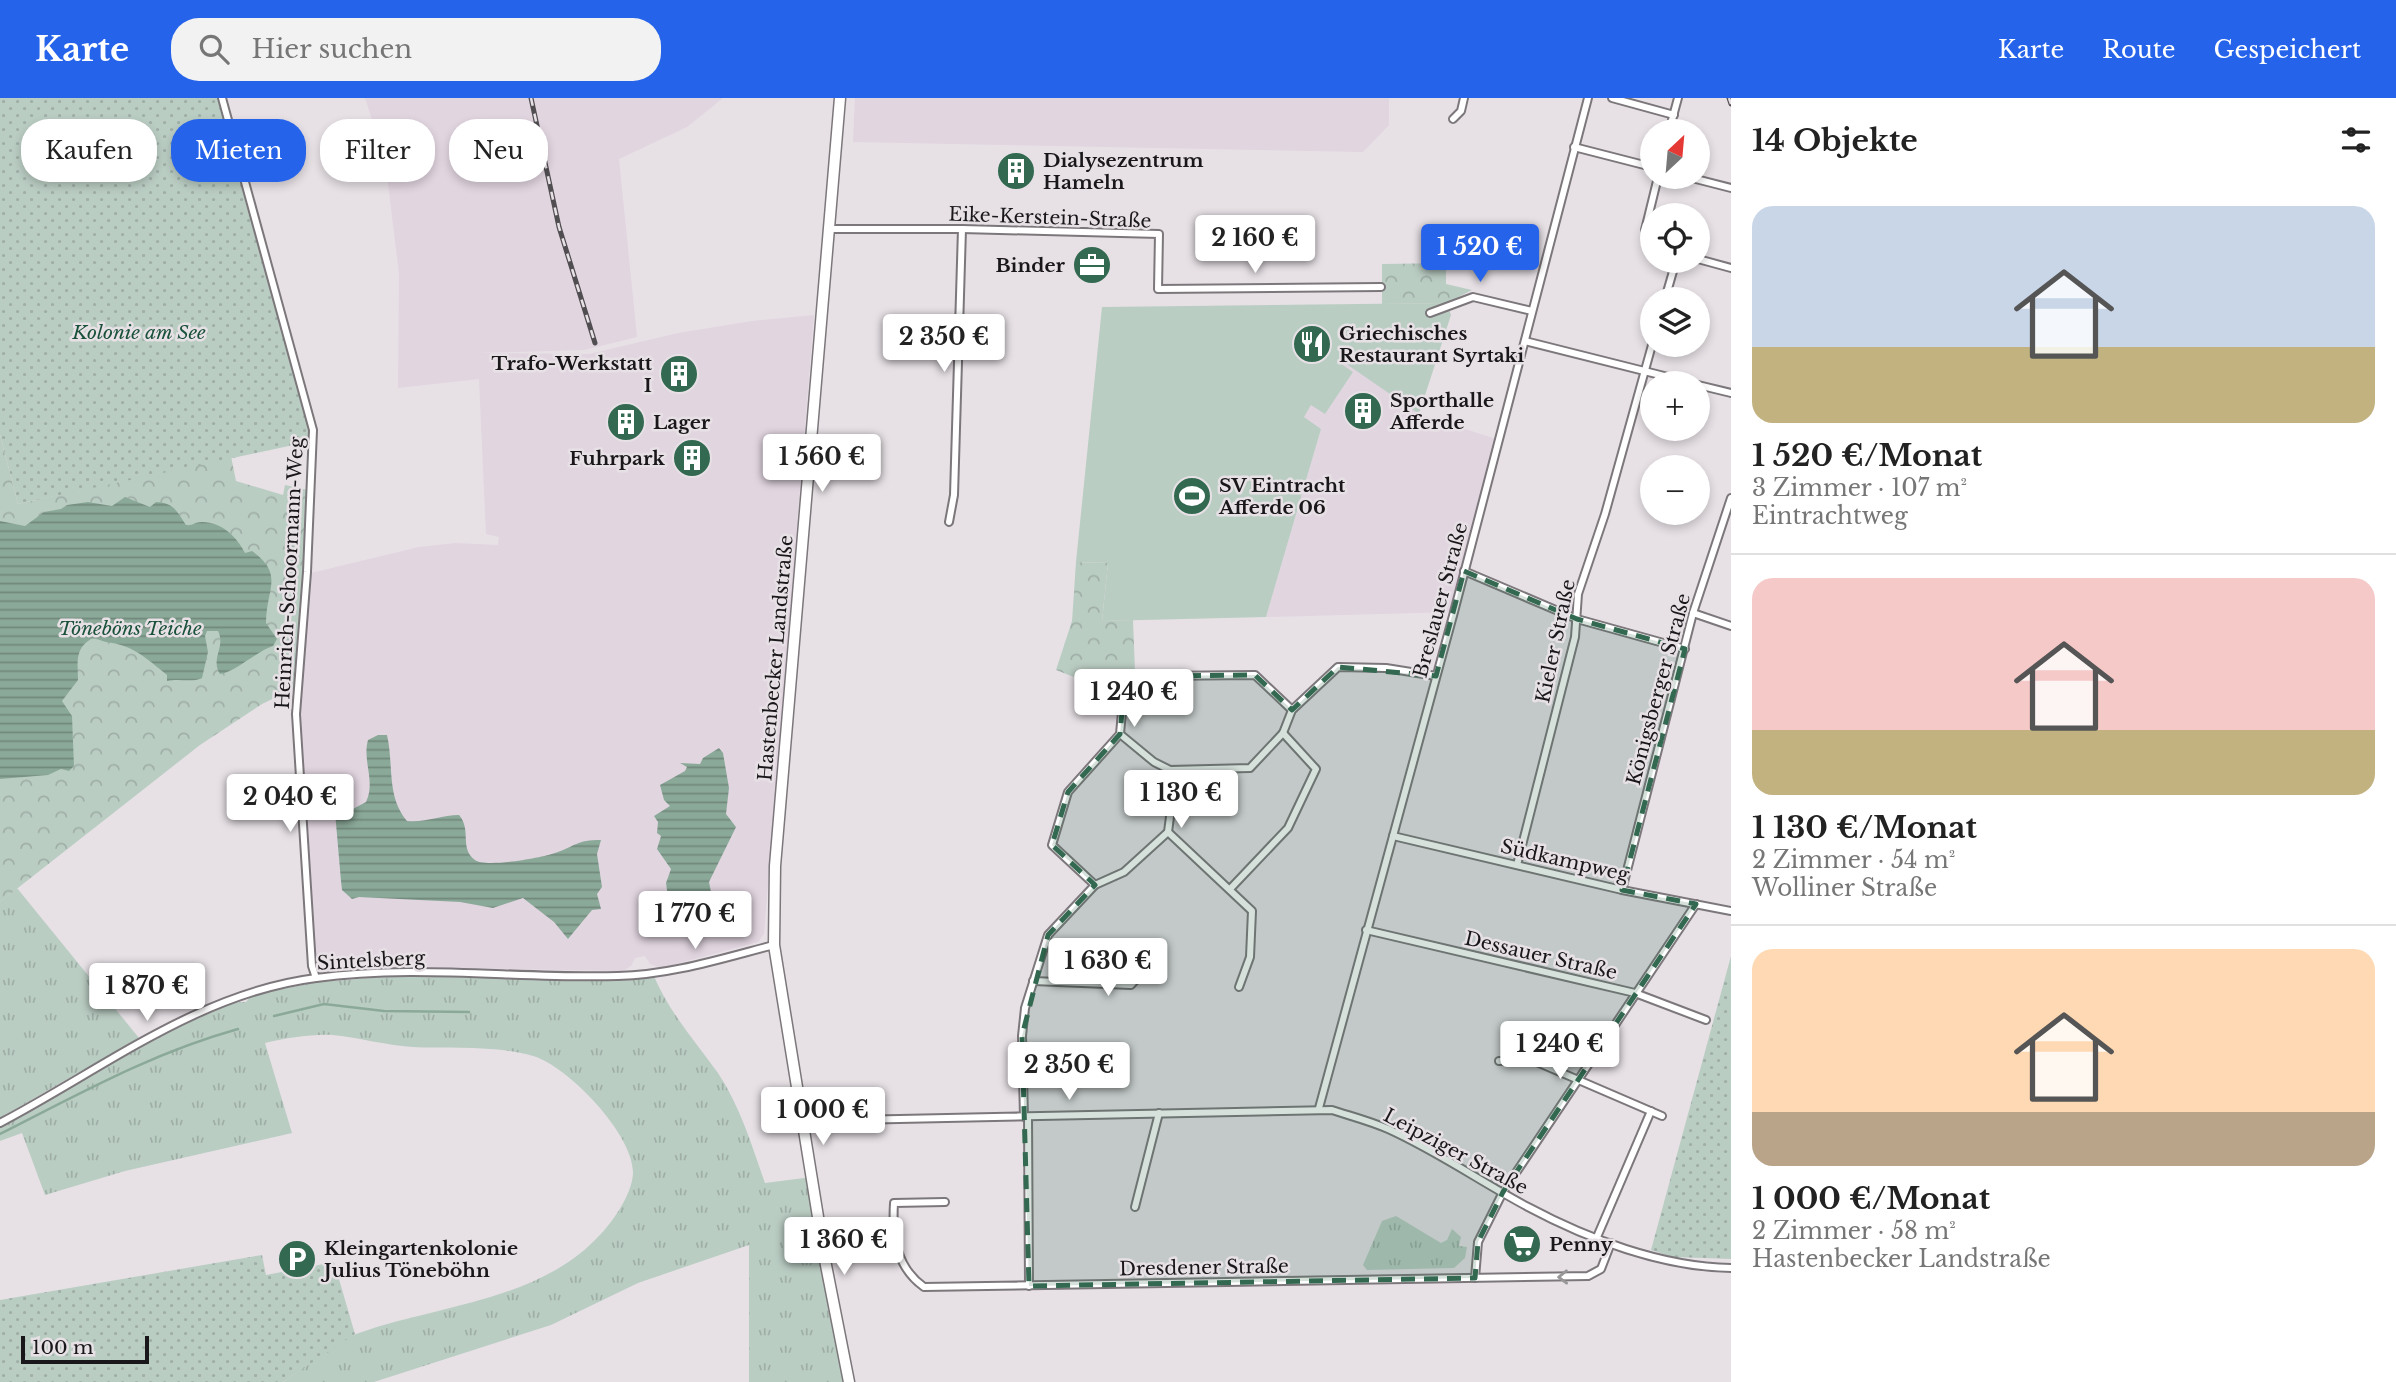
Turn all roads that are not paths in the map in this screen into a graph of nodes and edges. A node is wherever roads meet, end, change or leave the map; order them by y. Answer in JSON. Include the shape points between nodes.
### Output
{"nodes":[{"id":1,"x":222,"y":98,"type":"edge"},
{"id":2,"x":840,"y":98,"type":"edge"},
{"id":3,"x":1464,"y":98,"type":"edge"},
{"id":4,"x":1588,"y":98,"type":"edge"},
{"id":5,"x":1612,"y":98,"type":"edge"},
{"id":6,"x":1678,"y":98,"type":"edge"},
{"id":7,"x":1674,"y":114,"type":"junction"},
{"id":8,"x":1453,"y":119,"type":"dead end"},
{"id":9,"x":1673,"y":119,"type":"edge"},
{"id":10,"x":1574,"y":147,"type":"junction"},
{"id":11,"x":1640,"y":164,"type":"edge"},
{"id":12,"x":1710,"y":183,"type":"edge"},
{"id":13,"x":1731,"y":188,"type":"edge"},
{"id":14,"x":831,"y":229,"type":"junction"},
{"id":15,"x":962,"y":229,"type":"junction"},
{"id":16,"x":1710,"y":262,"type":"edge"},
{"id":17,"x":1731,"y":268,"type":"edge"},
{"id":18,"x":1381,"y":287,"type":"dead end"},
{"id":19,"x":1532,"y":311,"type":"junction"},
{"id":20,"x":1430,"y":313,"type":"dead end"},
{"id":21,"x":1525,"y":341,"type":"junction"},
{"id":22,"x":1649,"y":357,"type":"edge"},
{"id":23,"x":1645,"y":371,"type":"joint"},
{"id":24,"x":1710,"y":388,"type":"edge"},
{"id":25,"x":1640,"y":389,"type":"edge"},
{"id":26,"x":1731,"y":393,"type":"edge"},
{"id":27,"x":1731,"y":498,"type":"edge"},
{"id":28,"x":949,"y":522,"type":"dead end"},
{"id":29,"x":1464,"y":571,"type":"junction"},
{"id":30,"x":1693,"y":613,"type":"junction"},
{"id":31,"x":1577,"y":619,"type":"junction"},
{"id":32,"x":1731,"y":626,"type":"edge"},
{"id":33,"x":1685,"y":649,"type":"junction"},
{"id":34,"x":1436,"y":676,"type":"junction"},
{"id":35,"x":1292,"y":710,"type":"junction"},
{"id":36,"x":1283,"y":733,"type":"junction"},
{"id":37,"x":1120,"y":734,"type":"junction"},
{"id":38,"x":1170,"y":770,"type":"junction"},
{"id":39,"x":1168,"y":831,"type":"junction"},
{"id":40,"x":1393,"y":836,"type":"junction"},
{"id":41,"x":1517,"y":865,"type":"junction"},
{"id":42,"x":1095,"y":885,"type":"junction"},
{"id":43,"x":1231,"y":888,"type":"junction"},
{"id":44,"x":1622,"y":890,"type":"junction"},
{"id":45,"x":1696,"y":904,"type":"junction"},
{"id":46,"x":1731,"y":911,"type":"edge"},
{"id":47,"x":1366,"y":930,"type":"junction"},
{"id":48,"x":774,"y":945,"type":"junction"},
{"id":49,"x":1159,"y":954,"type":"dead end"},
{"id":50,"x":316,"y":978,"type":"junction"},
{"id":51,"x":1033,"y":981,"type":"junction"},
{"id":52,"x":1239,"y":987,"type":"dead end"},
{"id":53,"x":1635,"y":993,"type":"junction"},
{"id":54,"x":1706,"y":1020,"type":"dead end"},
{"id":55,"x":1499,"y":1061,"type":"dead end"},
{"id":56,"x":1577,"y":1079,"type":"junction"},
{"id":57,"x":1319,"y":1108,"type":"junction"},
{"id":58,"x":1651,"y":1111,"type":"junction"},
{"id":59,"x":1159,"y":1113,"type":"junction"},
{"id":60,"x":1662,"y":1116,"type":"dead end"},
{"id":61,"x":1026,"y":1117,"type":"junction"},
{"id":62,"x":804,"y":1121,"type":"junction"},
{"id":63,"x":0,"y":1122,"type":"edge"},
{"id":64,"x":1503,"y":1192,"type":"junction"},
{"id":65,"x":946,"y":1202,"type":"dead end"},
{"id":66,"x":1135,"y":1207,"type":"dead end"},
{"id":67,"x":1597,"y":1237,"type":"junction"},
{"id":68,"x":1611,"y":1242,"type":"junction"},
{"id":69,"x":1731,"y":1268,"type":"edge"},
{"id":70,"x":1475,"y":1278,"type":"junction"},
{"id":71,"x":1029,"y":1286,"type":"junction"},
{"id":72,"x":849,"y":1382,"type":"edge"}],
"edges":[{"from":1,"to":50,"type":"street","name":"Heinrich-Schoormann-Weg","via":[[313,430],[296,714]]},
{"from":2,"to":14,"type":"main road","name":"Hastenbecker Landstraße"},
{"from":3,"to":8,"type":"street"},
{"from":4,"to":10,"type":"street","name":"Breslauer Straße"},
{"from":5,"to":7,"type":"street"},
{"from":6,"to":7,"type":"street"},
{"from":7,"to":9,"type":"street"},
{"from":10,"to":11,"type":"street"},
{"from":10,"to":19,"type":"street","name":"Breslauer Straße"},
{"from":12,"to":13,"type":"street"},
{"from":14,"to":15,"type":"street","name":"Eike-Kerstein-Straße"},
{"from":14,"to":48,"type":"main road","name":"Hastenbecker Landstraße","via":[[775,866]]},
{"from":15,"to":18,"type":"street","name":"Eike-Kerstein-Straße","via":[[1159,234],[1158,289]]},
{"from":15,"to":28,"type":"street","via":[[954,495]]},
{"from":16,"to":17,"type":"street"},
{"from":19,"to":20,"type":"street","via":[[1473,297]]},
{"from":19,"to":21,"type":"street","name":"Breslauer Straße"},
{"from":21,"to":23,"type":"street"},
{"from":21,"to":29,"type":"street","name":"Breslauer Straße"},
{"from":22,"to":23,"type":"street","name":"Kieler Straße"},
{"from":24,"to":26,"type":"street"},
{"from":25,"to":31,"type":"street","name":"Kieler Straße","via":[[1578,594]]},
{"from":27,"to":30,"type":"street","name":"Königsberger Straße"},
{"from":29,"to":31,"type":"street"},
{"from":29,"to":34,"type":"street","name":"Breslauer Straße"},
{"from":30,"to":32,"type":"street"},
{"from":30,"to":33,"type":"street","name":"Königsberger Straße"},
{"from":31,"to":33,"type":"street"},
{"from":31,"to":41,"type":"street","name":"Kieler Straße"},
{"from":33,"to":44,"type":"street","name":"Königsberger Straße"},
{"from":34,"to":35,"type":"street","via":[[1338,667]]},
{"from":34,"to":40,"type":"street","name":"Breslauer Straße"},
{"from":35,"to":36,"type":"street"},
{"from":35,"to":37,"type":"street","via":[[1255,675],[1155,676],[1122,712]]},
{"from":36,"to":38,"type":"street","via":[[1250,768]]},
{"from":36,"to":43,"type":"street","via":[[1315,769],[1288,828]]},
{"from":37,"to":38,"type":"street"},
{"from":37,"to":42,"type":"street","via":[[1068,792],[1052,845]]},
{"from":38,"to":39,"type":"street"},
{"from":39,"to":42,"type":"street","via":[[1124,872]]},
{"from":39,"to":43,"type":"street"},
{"from":40,"to":41,"type":"street","name":"Südkampweg"},
{"from":40,"to":47,"type":"street","name":"Breslauer Straße"},
{"from":41,"to":44,"type":"street","name":"Südkampweg"},
{"from":42,"to":51,"type":"street","via":[[1048,935]]},
{"from":43,"to":52,"type":"street","via":[[1252,911],[1250,957]]},
{"from":44,"to":45,"type":"street","name":"Südkampweg"},
{"from":45,"to":46,"type":"street","name":"Südkampweg"},
{"from":45,"to":53,"type":"street"},
{"from":47,"to":53,"type":"street","name":"Dessauer Straße"},
{"from":47,"to":57,"type":"street","name":"Breslauer Straße"},
{"from":48,"to":50,"type":"street","name":"Sintelsberg","via":[[692,966],[619,976],[437,972]]},
{"from":48,"to":62,"type":"main road","name":"Hastenbecker Landstraße"},
{"from":49,"to":51,"type":"street","via":[[1131,985]]},
{"from":50,"to":63,"type":"street","name":"Sintelsberg","via":[[222,1000]]},
{"from":51,"to":61,"type":"street","via":[[1021,1036]]},
{"from":53,"to":54,"type":"street","name":"Dessauer Straße"},
{"from":53,"to":56,"type":"street"},
{"from":55,"to":56,"type":"street","via":[[1532,1060]]},
{"from":56,"to":58,"type":"street"},
{"from":56,"to":64,"type":"street"},
{"from":57,"to":59,"type":"street","name":"Leipziger Straße"},
{"from":57,"to":64,"type":"street","name":"Leipziger Straße","via":[[1387,1129]]},
{"from":58,"to":60,"type":"street"},
{"from":58,"to":67,"type":"street"},
{"from":59,"to":61,"type":"street","name":"Leipziger Straße"},
{"from":59,"to":66,"type":"street"},
{"from":61,"to":62,"type":"street","name":"Leipziger Straße"},
{"from":61,"to":71,"type":"street"},
{"from":62,"to":72,"type":"main road","name":"Hastenbecker Landstraße"},
{"from":64,"to":67,"type":"street","name":"Leipziger Straße"},
{"from":64,"to":70,"type":"street","via":[[1478,1242]]},
{"from":65,"to":71,"type":"street","name":"Dresdener Straße","via":[[894,1203],[893,1228],[908,1276],[924,1287]]},
{"from":67,"to":68,"type":"street","name":"Leipziger Straße"},
{"from":68,"to":69,"type":"street","name":"Leipziger Straße","via":[[1670,1261]]},
{"from":68,"to":70,"type":"street","name":"Dresdener Straße","one_way":true,"via":[[1601,1269],[1588,1276]]},
{"from":70,"to":71,"type":"street","name":"Dresdener Straße"}]}
